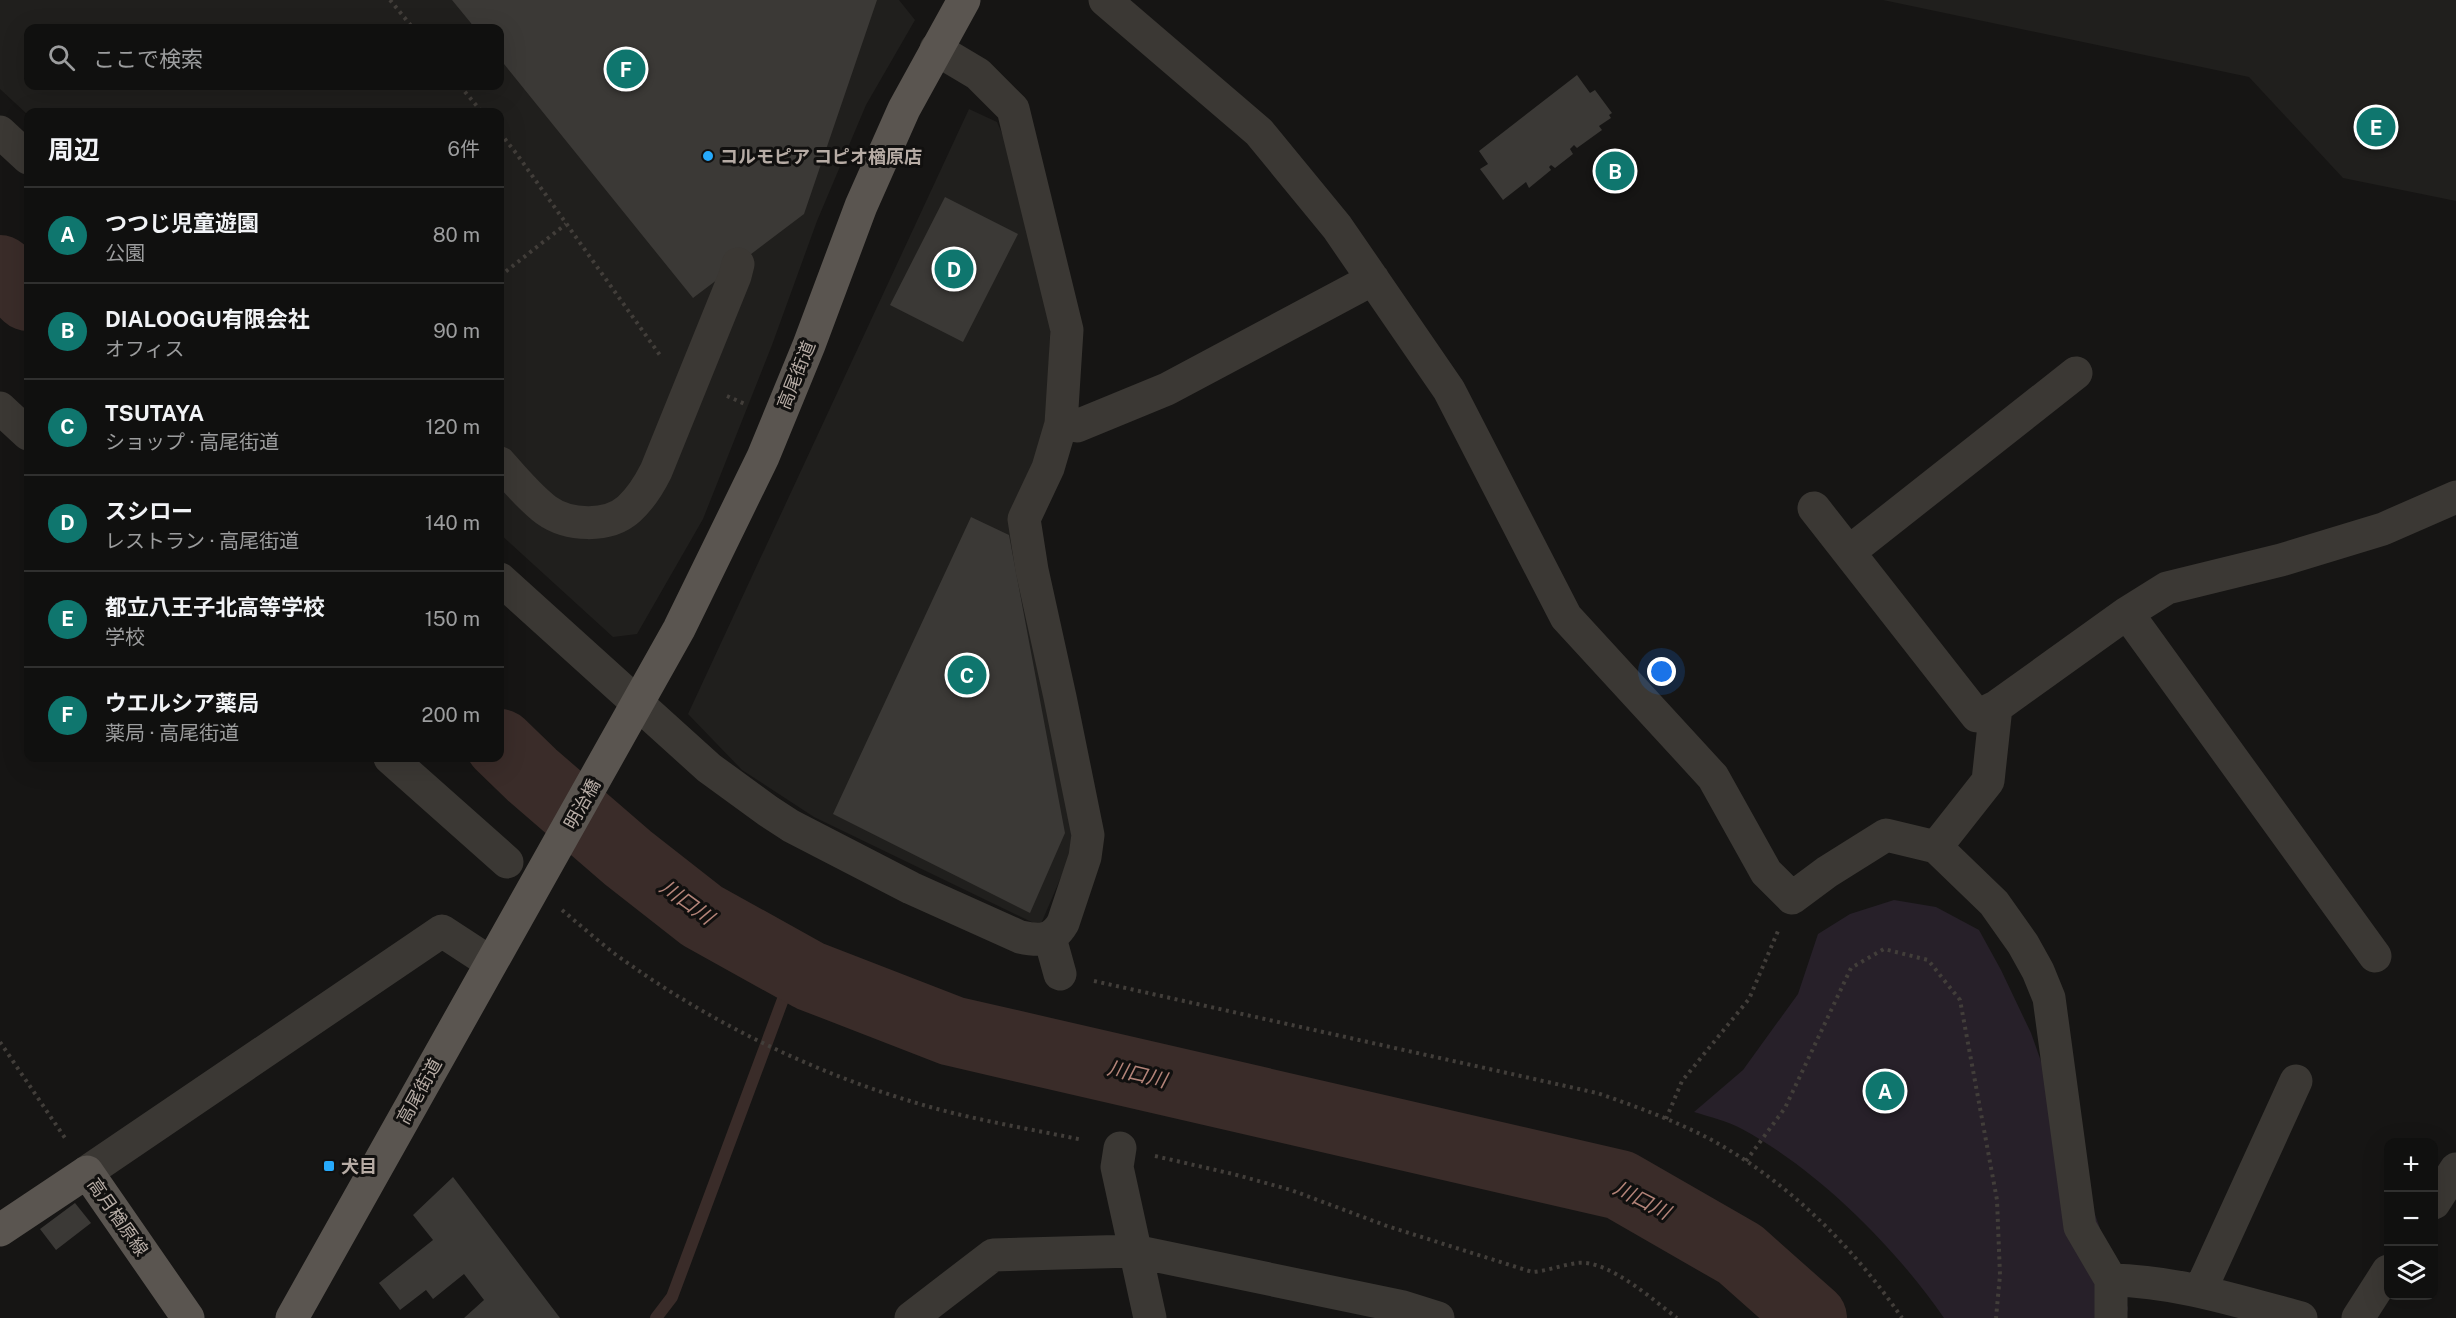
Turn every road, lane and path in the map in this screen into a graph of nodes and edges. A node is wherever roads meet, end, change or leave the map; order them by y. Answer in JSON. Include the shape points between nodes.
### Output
{"nodes":[{"id":1,"x":390,"y":0,"type":"edge"},
{"id":2,"x":964,"y":0,"type":"edge"},
{"id":3,"x":1105,"y":0,"type":"edge"},
{"id":4,"x":410,"y":24,"type":"edge"},
{"id":5,"x":936,"y":49,"type":"junction"},
{"id":6,"x":463,"y":90,"type":"edge"},
{"id":7,"x":479,"y":108,"type":"edge"},
{"id":8,"x":0,"y":132,"type":"edge"},
{"id":9,"x":504,"y":139,"type":"edge"},
{"id":10,"x":24,"y":154,"type":"edge"},
{"id":11,"x":566,"y":224,"type":"junction"},
{"id":12,"x":738,"y":264,"type":"dead end"},
{"id":13,"x":504,"y":273,"type":"edge"},
{"id":14,"x":1373,"y":279,"type":"junction"},
{"id":15,"x":664,"y":361,"type":"dead end"},
{"id":16,"x":2076,"y":373,"type":"dead end"},
{"id":17,"x":718,"y":392,"type":"dead end"},
{"id":18,"x":0,"y":408,"type":"edge"},
{"id":19,"x":779,"y":418,"type":"junction"},
{"id":20,"x":1061,"y":424,"type":"junction"},
{"id":21,"x":24,"y":430,"type":"edge"},
{"id":22,"x":504,"y":468,"type":"edge"},
{"id":23,"x":2456,"y":497,"type":"edge"},
{"id":24,"x":1814,"y":508,"type":"dead end"},
{"id":25,"x":1849,"y":552,"type":"junction"},
{"id":26,"x":504,"y":583,"type":"edge"},
{"id":27,"x":2127,"y":613,"type":"junction"},
{"id":28,"x":638,"y":704,"type":"junction"},
{"id":29,"x":1996,"y":707,"type":"junction"},
{"id":30,"x":616,"y":744,"type":"joint"},
{"id":31,"x":394,"y":762,"type":"edge"},
{"id":32,"x":1936,"y":847,"type":"junction"},
{"id":33,"x":507,"y":862,"type":"dead end"},
{"id":34,"x":541,"y":876,"type":"junction"},
{"id":35,"x":1792,"y":898,"type":"junction"},
{"id":36,"x":1050,"y":938,"type":"junction"},
{"id":37,"x":2375,"y":956,"type":"dead end"},
{"id":38,"x":491,"y":963,"type":"junction"},
{"id":39,"x":1060,"y":974,"type":"joint"},
{"id":40,"x":0,"y":1042,"type":"edge"},
{"id":41,"x":2296,"y":1081,"type":"dead end"},
{"id":42,"x":1666,"y":1119,"type":"junction"},
{"id":43,"x":1120,"y":1148,"type":"junction"},
{"id":44,"x":1746,"y":1161,"type":"junction"},
{"id":45,"x":2456,"y":1169,"type":"edge"},
{"id":46,"x":87,"y":1172,"type":"junction"},
{"id":47,"x":2438,"y":1196,"type":"edge"},
{"id":48,"x":0,"y":1230,"type":"edge"},
{"id":49,"x":1134,"y":1251,"type":"junction"},
{"id":50,"x":2384,"y":1277,"type":"edge"},
{"id":51,"x":2111,"y":1280,"type":"junction"},
{"id":52,"x":2199,"y":1291,"type":"junction"},
{"id":53,"x":188,"y":1318,"type":"edge"},
{"id":54,"x":292,"y":1318,"type":"edge"},
{"id":55,"x":911,"y":1318,"type":"edge"},
{"id":56,"x":1150,"y":1318,"type":"edge"},
{"id":57,"x":1438,"y":1318,"type":"edge"},
{"id":58,"x":1677,"y":1318,"type":"edge"},
{"id":59,"x":1902,"y":1318,"type":"edge"},
{"id":60,"x":1996,"y":1318,"type":"edge"},
{"id":61,"x":2111,"y":1318,"type":"edge"},
{"id":62,"x":2301,"y":1318,"type":"edge"},
{"id":63,"x":2358,"y":1318,"type":"edge"}],
"edges":[{"from":1,"to":4,"type":"path"},
{"from":2,"to":5,"type":"main road","name":"高尾街道"},
{"from":3,"to":14,"type":"street","via":[[1259,132],[1337,227]]},
{"from":5,"to":19,"type":"main road","name":"高尾街道","via":[[904,109],[861,206]]},
{"from":5,"to":20,"type":"street","via":[[978,74],[1013,109],[1067,330]]},
{"from":6,"to":7,"type":"path"},
{"from":8,"to":10,"type":"street"},
{"from":9,"to":11,"type":"path"},
{"from":11,"to":13,"type":"path"},
{"from":11,"to":15,"type":"path"},
{"from":12,"to":22,"type":"street","bridge":true,"via":[[656,471],[645,492],[628,511],[603,521],[566,521],[547,510]]},
{"from":14,"to":20,"type":"street","via":[[1167,389],[1077,426]]},
{"from":14,"to":35,"type":"street","via":[[1449,390],[1566,617],[1713,777],[1766,872]]},
{"from":16,"to":25,"type":"street"},
{"from":17,"to":19,"type":"path"},
{"from":18,"to":21,"type":"street"},
{"from":19,"to":28,"type":"main road","name":"高尾街道","via":[[750,487]]},
{"from":20,"to":36,"type":"street","via":[[1048,468],[1024,519],[1088,845],[1063,923]]},
{"from":23,"to":27,"type":"street","via":[[2383,529],[2281,560],[2167,588]]},
{"from":24,"to":25,"type":"street"},
{"from":25,"to":29,"type":"street","via":[[1977,716]]},
{"from":26,"to":28,"type":"street"},
{"from":27,"to":29,"type":"street"},
{"from":27,"to":37,"type":"street"},
{"from":28,"to":30,"type":"main road","name":"高尾街道"},
{"from":28,"to":36,"type":"street","via":[[709,768],[791,826],[911,888],[1020,937]]},
{"from":29,"to":32,"type":"street","via":[[1988,781]]},
{"from":30,"to":34,"type":"main road","name":"明治橋"},
{"from":31,"to":33,"type":"street"},
{"from":32,"to":35,"type":"street","via":[[1887,835]]},
{"from":32,"to":51,"type":"street","via":[[1994,903],[2023,944],[2049,998],[2080,1227]]},
{"from":34,"to":38,"type":"main road","name":"高尾街道"},
{"from":34,"to":43,"type":"path","via":[[614,953],[727,1026],[779,1051],[911,1102]]},
{"from":35,"to":42,"type":"path","via":[[1749,999],[1682,1081]]},
{"from":36,"to":39,"type":"street"},
{"from":38,"to":46,"type":"street","via":[[442,932]]},
{"from":38,"to":54,"type":"main road","name":"高尾街道"},
{"from":39,"to":42,"type":"path","via":[[1597,1093]]},
{"from":40,"to":46,"type":"path"},
{"from":41,"to":52,"type":"street"},
{"from":42,"to":44,"type":"path"},
{"from":43,"to":49,"type":"street","via":[[1117,1167]]},
{"from":43,"to":58,"type":"path","via":[[1291,1190],[1387,1226],[1532,1272],[1578,1263],[1597,1264]]},
{"from":44,"to":59,"type":"path","via":[[1833,1234],[1861,1263]]},
{"from":44,"to":60,"type":"path","via":[[1785,1108],[1851,968],[1884,949],[1928,960],[1960,1000],[1997,1200],[2000,1275]]},
{"from":45,"to":47,"type":"street"},
{"from":46,"to":48,"type":"main road","name":"高月楢原線"},
{"from":46,"to":53,"type":"main road","name":"高月楢原線"},
{"from":49,"to":55,"type":"street","via":[[993,1255]]},
{"from":49,"to":56,"type":"street"},
{"from":49,"to":57,"type":"street","via":[[1403,1306]]},
{"from":50,"to":63,"type":"street"},
{"from":51,"to":52,"type":"street"},
{"from":51,"to":61,"type":"street"},
{"from":52,"to":62,"type":"street"}]}
